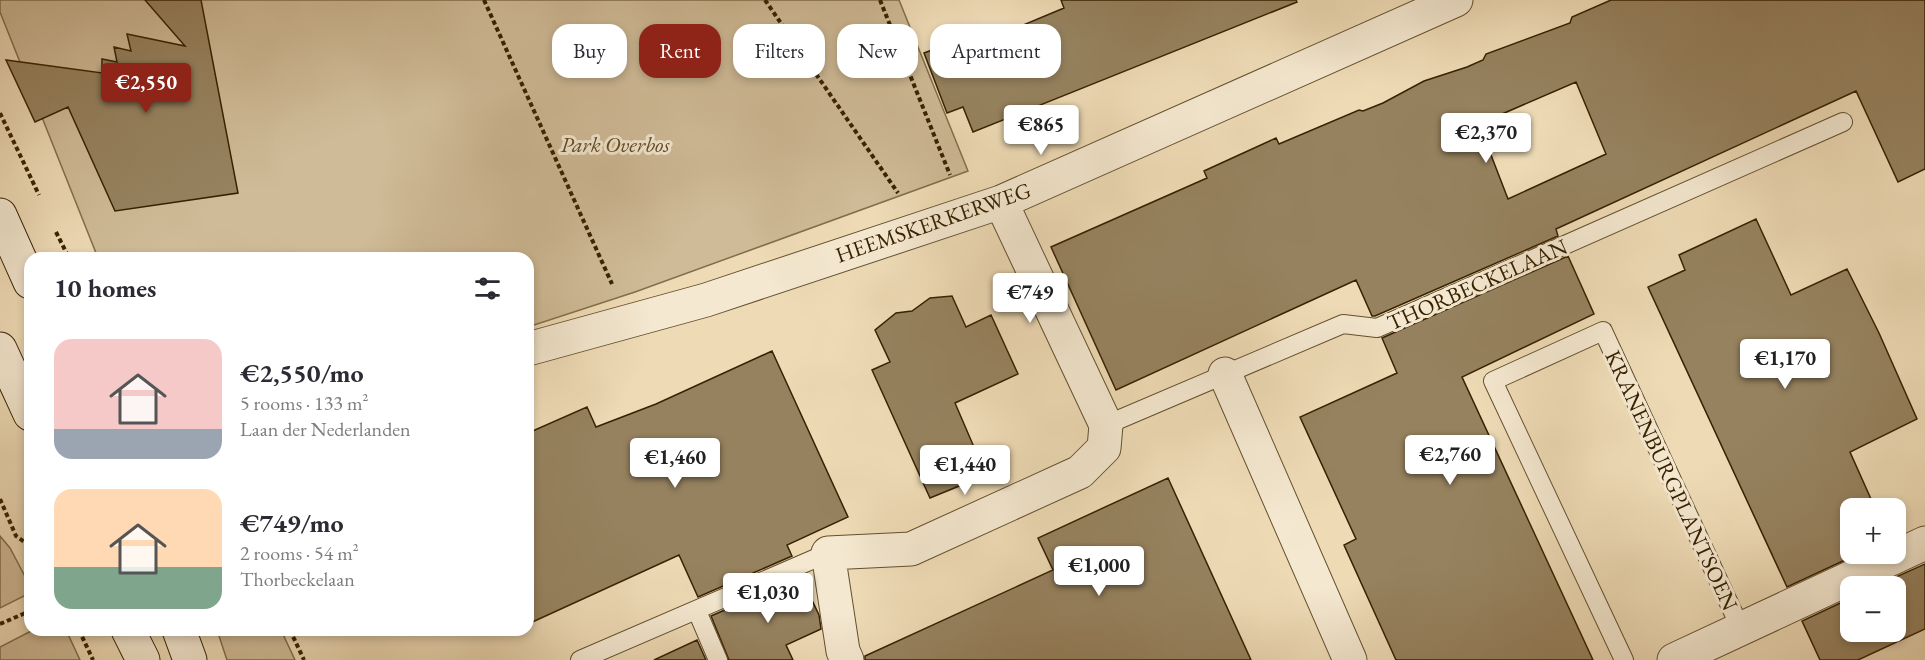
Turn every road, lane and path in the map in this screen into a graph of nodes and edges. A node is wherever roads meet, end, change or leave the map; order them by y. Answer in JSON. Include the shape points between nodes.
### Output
{"nodes":[{"id":1,"x":484,"y":0,"type":"edge"},
{"id":2,"x":765,"y":0,"type":"edge"},
{"id":3,"x":880,"y":0,"type":"edge"},
{"id":4,"x":1456,"y":0,"type":"edge"},
{"id":5,"x":0,"y":113,"type":"edge"},
{"id":6,"x":1843,"y":122,"type":"dead end"},
{"id":7,"x":39,"y":196,"type":"dead end"},
{"id":8,"x":1001,"y":202,"type":"junction"},
{"id":9,"x":966,"y":213,"type":"junction"},
{"id":10,"x":0,"y":215,"type":"edge"},
{"id":11,"x":54,"y":227,"type":"dead end"},
{"id":12,"x":922,"y":228,"type":"junction"},
{"id":13,"x":66,"y":252,"type":"edge"},
{"id":14,"x":24,"y":269,"type":"edge"},
{"id":15,"x":628,"y":321,"type":"junction"},
{"id":16,"x":534,"y":347,"type":"edge"},
{"id":17,"x":0,"y":349,"type":"edge"},
{"id":18,"x":1225,"y":374,"type":"junction"},
{"id":19,"x":24,"y":401,"type":"edge"},
{"id":20,"x":1106,"y":424,"type":"junction"},
{"id":21,"x":0,"y":499,"type":"edge"},
{"id":22,"x":1,"y":506,"type":"edge"},
{"id":23,"x":24,"y":542,"type":"edge"},
{"id":24,"x":1925,"y":543,"type":"edge"},
{"id":25,"x":828,"y":553,"type":"junction"},
{"id":26,"x":697,"y":610,"type":"junction"},
{"id":27,"x":24,"y":614,"type":"edge"},
{"id":28,"x":0,"y":624,"type":"edge"},
{"id":29,"x":1740,"y":627,"type":"junction"},
{"id":30,"x":82,"y":636,"type":"edge"},
{"id":31,"x":131,"y":636,"type":"edge"},
{"id":32,"x":181,"y":636,"type":"edge"},
{"id":33,"x":293,"y":636,"type":"edge"},
{"id":34,"x":93,"y":660,"type":"edge"},
{"id":35,"x":142,"y":660,"type":"edge"},
{"id":36,"x":190,"y":660,"type":"edge"},
{"id":37,"x":304,"y":660,"type":"edge"},
{"id":38,"x":580,"y":660,"type":"edge"},
{"id":39,"x":718,"y":660,"type":"edge"},
{"id":40,"x":847,"y":660,"type":"edge"},
{"id":41,"x":1350,"y":660,"type":"edge"},
{"id":42,"x":1624,"y":660,"type":"edge"},
{"id":43,"x":1674,"y":660,"type":"edge"}],
"edges":[{"from":1,"to":15,"type":"path"},
{"from":2,"to":12,"type":"path"},
{"from":3,"to":9,"type":"path"},
{"from":4,"to":8,"type":"street","name":"HEEMSKERKERWEG"},
{"from":5,"to":7,"type":"path"},
{"from":6,"to":18,"type":"lane","name":"THORBECKELAAN","via":[[1377,328],[1343,324]]},
{"from":8,"to":9,"type":"street","name":"HEEMSKERKERWEG"},
{"from":8,"to":20,"type":"street"},
{"from":9,"to":12,"type":"street","name":"HEEMSKERKERWEG"},
{"from":10,"to":14,"type":"street"},
{"from":11,"to":13,"type":"path"},
{"from":12,"to":15,"type":"street","name":"HEEMSKERKERWEG","via":[[706,300]]},
{"from":15,"to":16,"type":"street","name":"HEEMSKERKERWEG"},
{"from":17,"to":19,"type":"street"},
{"from":18,"to":20,"type":"lane","name":"THORBECKELAAN"},
{"from":18,"to":41,"type":"street"},
{"from":20,"to":25,"type":"street","via":[[1104,448],[1080,472],[911,549]]},
{"from":21,"to":22,"type":"path"},
{"from":22,"to":23,"type":"path","via":[[16,536]]},
{"from":24,"to":29,"type":"street","name":"KRANENBURGPLANTSOEN"},
{"from":25,"to":26,"type":"lane"},
{"from":25,"to":40,"type":"street"},
{"from":26,"to":38,"type":"lane"},
{"from":26,"to":39,"type":"lane"},
{"from":27,"to":28,"type":"path"},
{"from":29,"to":42,"type":"lane","name":"KRANENBURGPLANTSOEN","via":[[1603,331],[1493,381]]},
{"from":29,"to":43,"type":"street","name":"KRANENBURGPLANTSOEN"},
{"from":30,"to":34,"type":"path"},
{"from":31,"to":35,"type":"street"},
{"from":32,"to":36,"type":"street"},
{"from":33,"to":37,"type":"path"}]}
